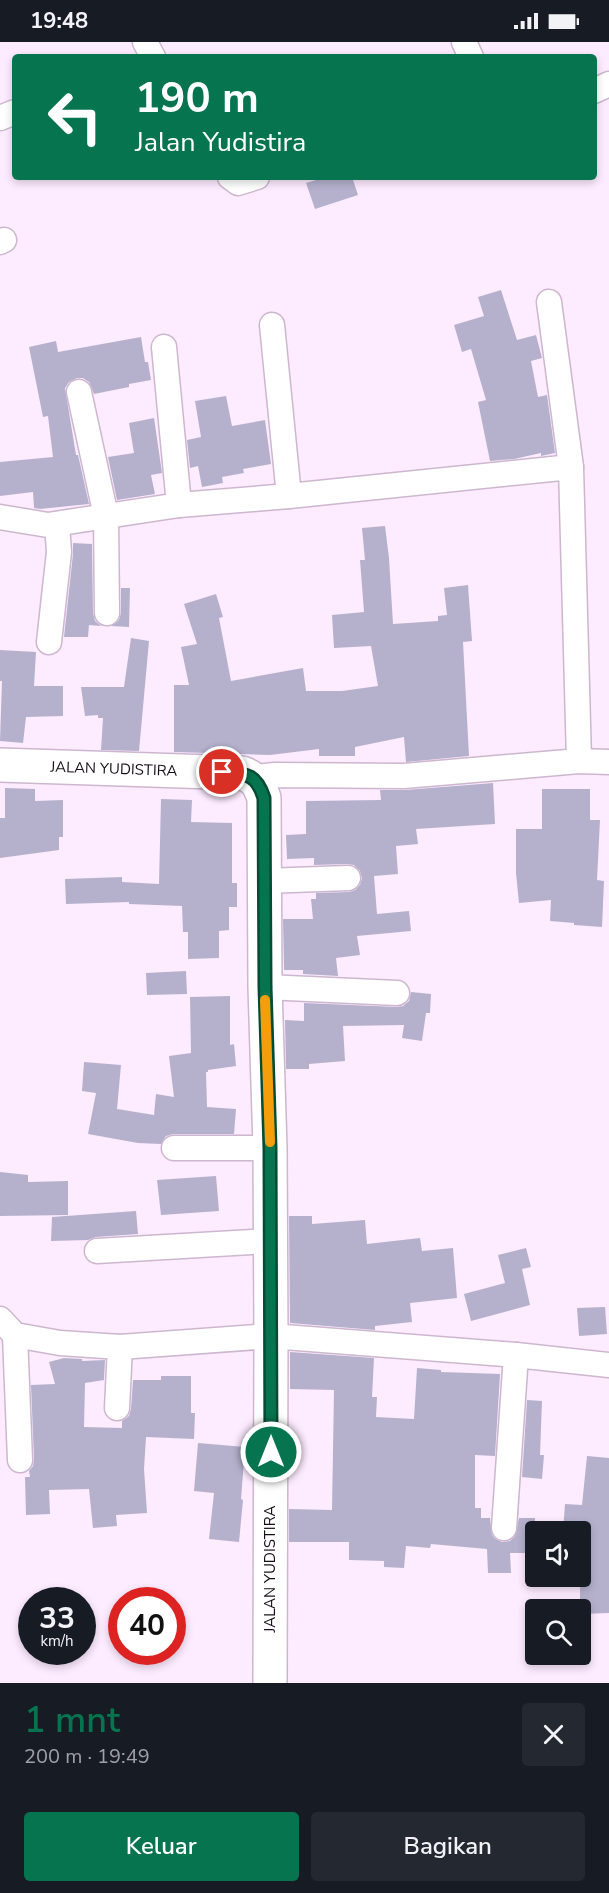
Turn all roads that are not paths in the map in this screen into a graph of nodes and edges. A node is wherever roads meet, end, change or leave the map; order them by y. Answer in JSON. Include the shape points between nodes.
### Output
{"nodes":[{"id":1,"x":234,"y":180,"type":"edge"},
{"id":2,"x":248,"y":180,"type":"edge"},
{"id":3,"x":549,"y":302,"type":"dead end"},
{"id":4,"x":272,"y":325,"type":"dead end"},
{"id":5,"x":164,"y":347,"type":"dead end"},
{"id":6,"x":79,"y":392,"type":"dead end"},
{"id":7,"x":571,"y":467,"type":"junction"},
{"id":8,"x":289,"y":496,"type":"junction"},
{"id":9,"x":179,"y":505,"type":"junction"},
{"id":10,"x":106,"y":516,"type":"junction"},
{"id":11,"x":0,"y":517,"type":"edge"},
{"id":12,"x":57,"y":524,"type":"junction"},
{"id":13,"x":107,"y":613,"type":"dead end"},
{"id":14,"x":49,"y":642,"type":"dead end"},
{"id":15,"x":579,"y":761,"type":"junction"},
{"id":16,"x":609,"y":762,"type":"edge"},
{"id":17,"x":0,"y":765,"type":"edge"},
{"id":18,"x":254,"y":777,"type":"junction"},
{"id":19,"x":348,"y":878,"type":"dead end"},
{"id":20,"x":264,"y":881,"type":"junction"},
{"id":21,"x":265,"y":987,"type":"junction"},
{"id":22,"x":398,"y":993,"type":"dead end"},
{"id":23,"x":174,"y":1148,"type":"dead end"},
{"id":24,"x":270,"y":1148,"type":"junction"},
{"id":25,"x":269,"y":1241,"type":"junction"},
{"id":26,"x":97,"y":1251,"type":"dead end"},
{"id":27,"x":8,"y":1327,"type":"edge"},
{"id":28,"x":271,"y":1336,"type":"junction"},
{"id":29,"x":120,"y":1347,"type":"junction"},
{"id":30,"x":516,"y":1355,"type":"junction"},
{"id":31,"x":609,"y":1365,"type":"edge"},
{"id":32,"x":117,"y":1408,"type":"dead end"},
{"id":33,"x":20,"y":1460,"type":"dead end"},
{"id":34,"x":504,"y":1528,"type":"dead end"},
{"id":35,"x":270,"y":1683,"type":"edge"}],
"edges":[{"from":1,"to":2,"type":"street"},
{"from":3,"to":7,"type":"street"},
{"from":4,"to":8,"type":"street"},
{"from":5,"to":9,"type":"street"},
{"from":6,"to":10,"type":"street"},
{"from":7,"to":8,"type":"street"},
{"from":7,"to":15,"type":"street"},
{"from":8,"to":9,"type":"street"},
{"from":9,"to":10,"type":"street"},
{"from":10,"to":12,"type":"street"},
{"from":10,"to":13,"type":"street"},
{"from":11,"to":12,"type":"street"},
{"from":12,"to":14,"type":"street","via":[[59,552]]},
{"from":15,"to":16,"type":"street"},
{"from":15,"to":18,"type":"street","via":[[404,776]]},
{"from":17,"to":18,"type":"street","name":"JALAN YUDISTIRA","via":[[222,772]]},
{"from":18,"to":20,"type":"street","name":"JALAN YUDISTIRA","via":[[264,798]]},
{"from":19,"to":20,"type":"street"},
{"from":20,"to":21,"type":"street","name":"JALAN YUDISTIRA"},
{"from":21,"to":22,"type":"street"},
{"from":21,"to":24,"type":"street","name":"JALAN YUDISTIRA"},
{"from":23,"to":24,"type":"street"},
{"from":24,"to":25,"type":"street","name":"JALAN YUDISTIRA"},
{"from":25,"to":26,"type":"street"},
{"from":25,"to":28,"type":"street","name":"JALAN YUDISTIRA"},
{"from":27,"to":29,"type":"street","via":[[60,1343]]},
{"from":27,"to":33,"type":"street"},
{"from":28,"to":29,"type":"street"},
{"from":28,"to":30,"type":"street"},
{"from":28,"to":35,"type":"street","name":"JALAN YUDISTIRA"},
{"from":29,"to":32,"type":"street"},
{"from":30,"to":31,"type":"street"},
{"from":30,"to":34,"type":"street"}]}
